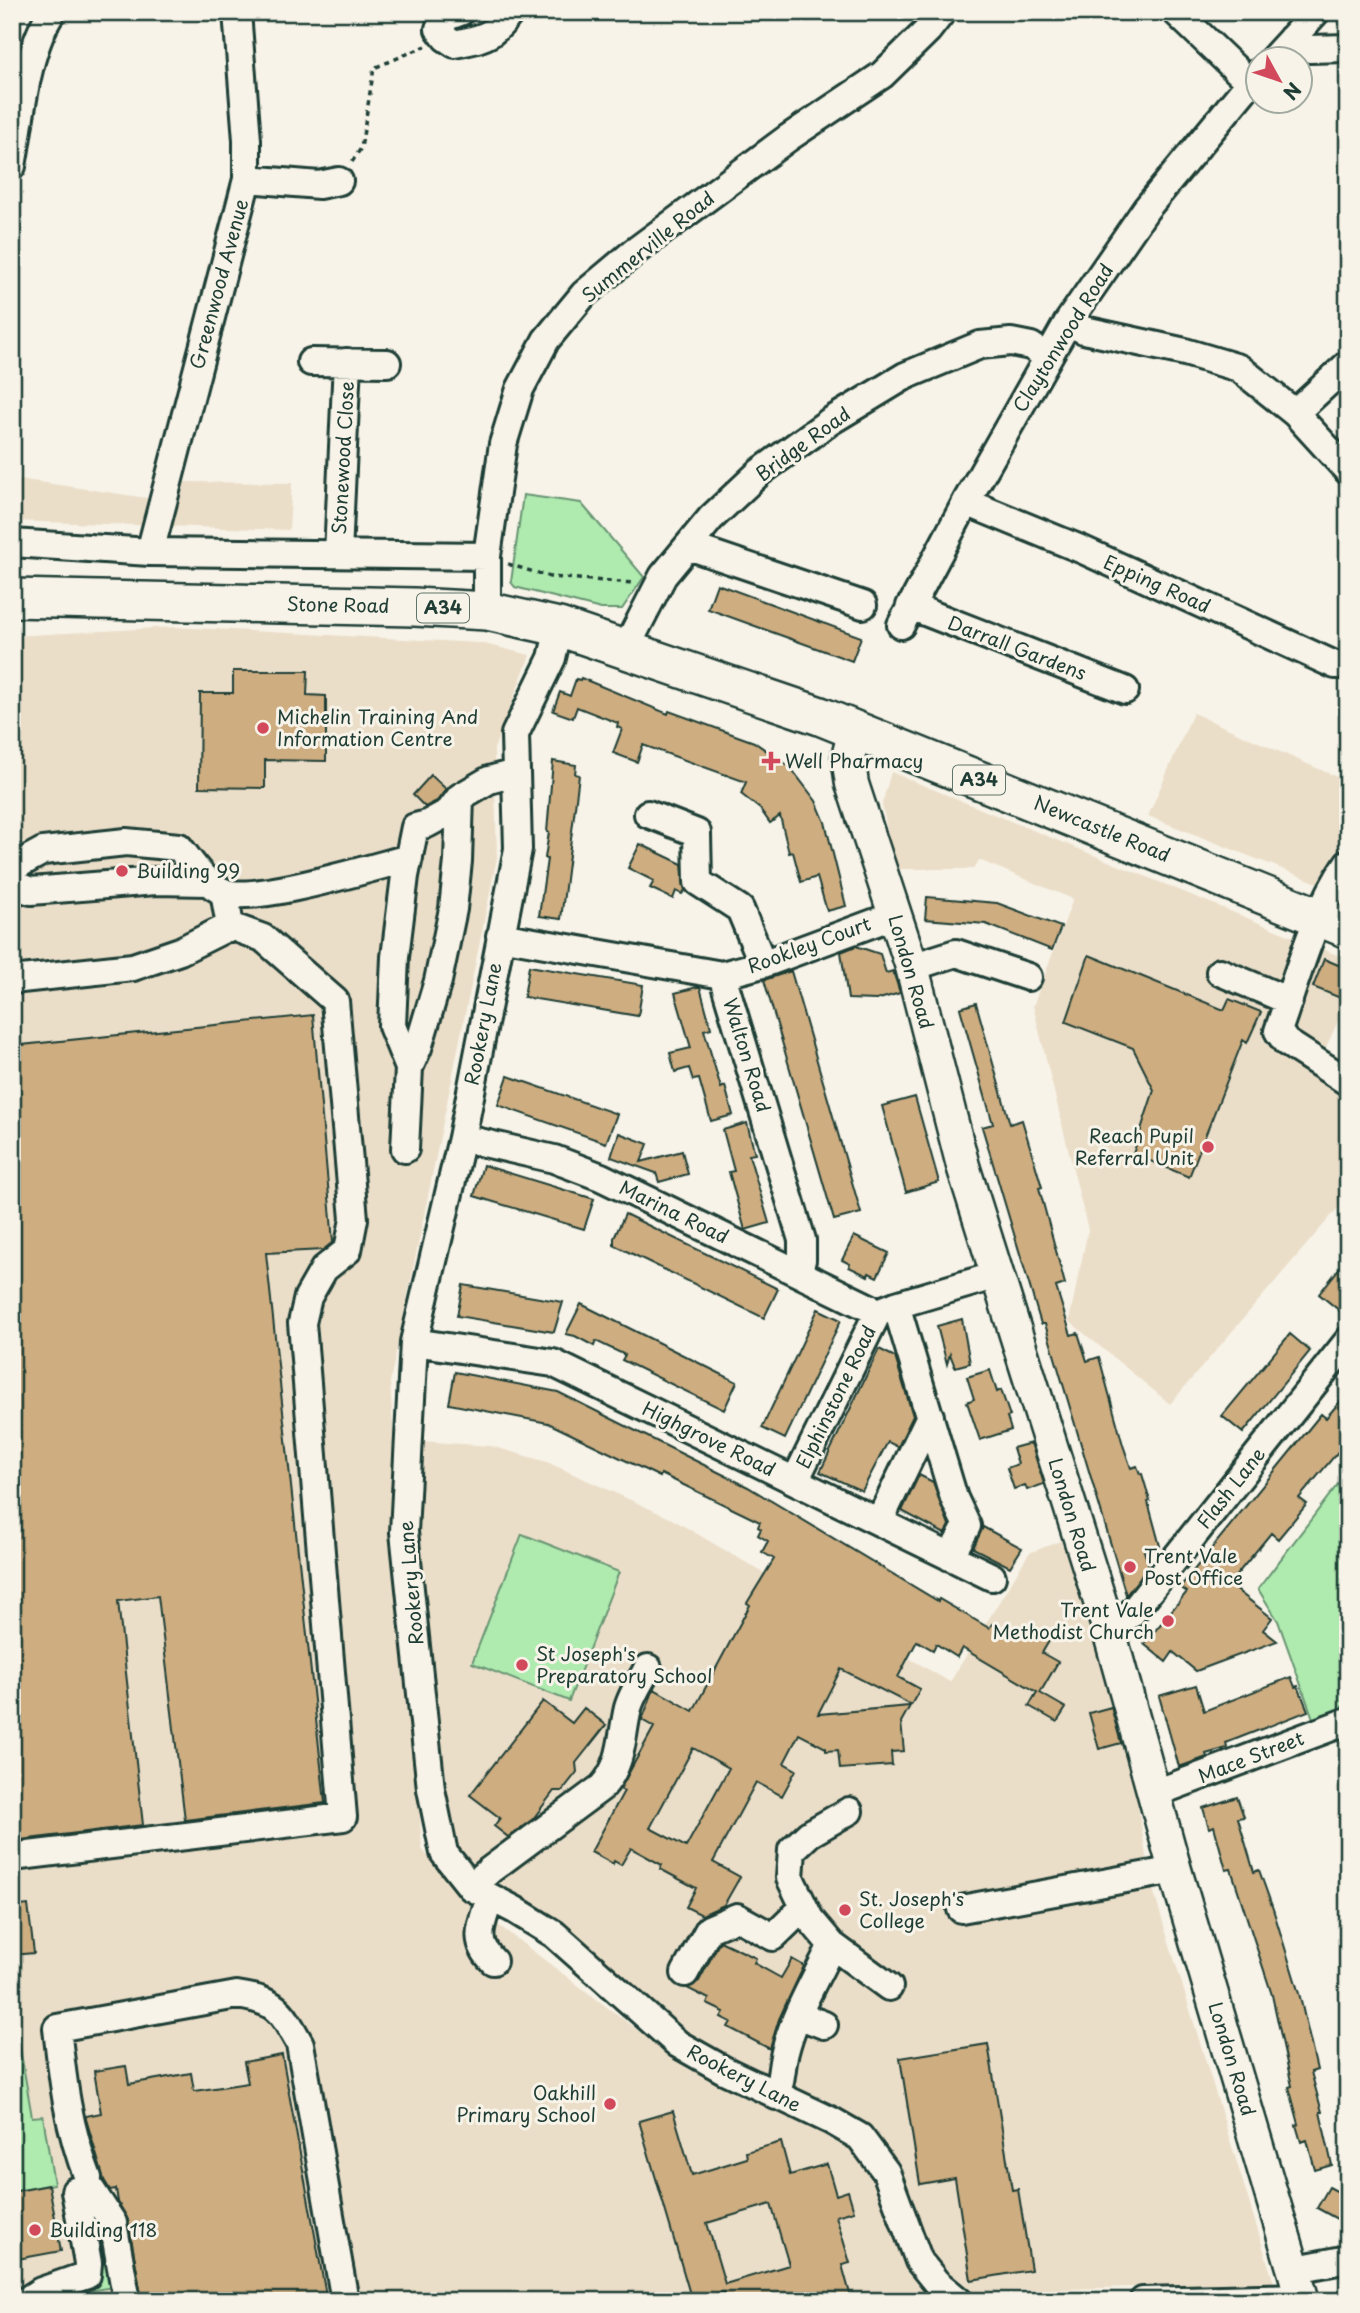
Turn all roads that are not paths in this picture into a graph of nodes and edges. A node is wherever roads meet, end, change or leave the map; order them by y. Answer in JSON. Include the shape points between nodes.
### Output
{"nodes":[{"id":1,"x":52,"y":12,"type":"edge"},
{"id":2,"x":237,"y":12,"type":"edge"},
{"id":3,"x":460,"y":12,"type":"edge"},
{"id":4,"x":510,"y":12,"type":"edge"},
{"id":5,"x":942,"y":12,"type":"edge"},
{"id":6,"x":1176,"y":12,"type":"edge"},
{"id":7,"x":1316,"y":12,"type":"edge"},
{"id":8,"x":1291,"y":39,"type":"junction"},
{"id":9,"x":1285,"y":46,"type":"edge"},
{"id":10,"x":1348,"y":48,"type":"edge"},
{"id":11,"x":1244,"y":69,"type":"edge"},
{"id":12,"x":1244,"y":89,"type":"edge"},
{"id":13,"x":12,"y":166,"type":"edge"},
{"id":14,"x":247,"y":179,"type":"junction"},
{"id":15,"x":339,"y":181,"type":"road end"},
{"id":16,"x":1068,"y":322,"type":"junction"},
{"id":17,"x":1047,"y":357,"type":"junction"},
{"id":18,"x":311,"y":362,"type":"dead end"},
{"id":19,"x":347,"y":362,"type":"junction"},
{"id":20,"x":387,"y":363,"type":"dead end"},
{"id":21,"x":1348,"y":364,"type":"edge"},
{"id":22,"x":1295,"y":413,"type":"junction"},
{"id":23,"x":1348,"y":471,"type":"edge"},
{"id":24,"x":966,"y":502,"type":"junction"},
{"id":25,"x":12,"y":543,"type":"edge"},
{"id":26,"x":688,"y":546,"type":"junction"},
{"id":27,"x":150,"y":552,"type":"junction"},
{"id":28,"x":338,"y":554,"type":"junction"},
{"id":29,"x":487,"y":556,"type":"junction"},
{"id":30,"x":12,"y":598,"type":"edge"},
{"id":31,"x":863,"y":606,"type":"dead end"},
{"id":32,"x":487,"y":611,"type":"junction"},
{"id":33,"x":905,"y":616,"type":"joint"},
{"id":34,"x":559,"y":627,"type":"junction"},
{"id":35,"x":626,"y":648,"type":"junction"},
{"id":36,"x":1348,"y":665,"type":"edge"},
{"id":37,"x":1125,"y":690,"type":"dead end"},
{"id":38,"x":855,"y":730,"type":"junction"},
{"id":39,"x":516,"y":773,"type":"junction"},
{"id":40,"x":460,"y":797,"type":"junction"},
{"id":41,"x":648,"y":814,"type":"dead end"},
{"id":42,"x":409,"y":858,"type":"junction"},
{"id":43,"x":1348,"y":863,"type":"edge"},
{"id":44,"x":12,"y":869,"type":"edge"},
{"id":45,"x":12,"y":884,"type":"edge"},
{"id":46,"x":216,"y":887,"type":"junction"},
{"id":47,"x":895,"y":915,"type":"junction"},
{"id":48,"x":1333,"y":923,"type":"edge"},
{"id":49,"x":230,"y":926,"type":"junction"},
{"id":50,"x":500,"y":936,"type":"junction"},
{"id":51,"x":763,"y":964,"type":"junction"},
{"id":52,"x":912,"y":967,"type":"junction"},
{"id":53,"x":1220,"y":972,"type":"dead end"},
{"id":54,"x":722,"y":975,"type":"junction"},
{"id":55,"x":1028,"y":977,"type":"dead end"},
{"id":56,"x":12,"y":979,"type":"edge"},
{"id":57,"x":1289,"y":1001,"type":"junction"},
{"id":58,"x":408,"y":1068,"type":"junction"},
{"id":59,"x":1348,"y":1082,"type":"edge"},
{"id":60,"x":462,"y":1138,"type":"junction"},
{"id":61,"x":405,"y":1149,"type":"dead end"},
{"id":62,"x":798,"y":1272,"type":"junction"},
{"id":63,"x":997,"y":1275,"type":"junction"},
{"id":64,"x":887,"y":1309,"type":"junction"},
{"id":65,"x":1348,"y":1341,"type":"edge"},
{"id":66,"x":414,"y":1342,"type":"junction"},
{"id":67,"x":930,"y":1416,"type":"junction"},
{"id":68,"x":795,"y":1481,"type":"junction"},
{"id":69,"x":879,"y":1522,"type":"junction"},
{"id":70,"x":950,"y":1557,"type":"junction"},
{"id":71,"x":992,"y":1577,"type":"dead end"},
{"id":72,"x":1108,"y":1627,"type":"junction"},
{"id":73,"x":648,"y":1668,"type":"dead end"},
{"id":74,"x":1348,"y":1721,"type":"edge"},
{"id":75,"x":1153,"y":1794,"type":"junction"},
{"id":76,"x":849,"y":1811,"type":"dead end"},
{"id":77,"x":12,"y":1857,"type":"edge"},
{"id":78,"x":1175,"y":1870,"type":"junction"},
{"id":79,"x":480,"y":1892,"type":"junction"},
{"id":80,"x":803,"y":1908,"type":"junction"},
{"id":81,"x":961,"y":1909,"type":"dead end"},
{"id":82,"x":832,"y":1945,"type":"junction"},
{"id":83,"x":493,"y":1961,"type":"dead end"},
{"id":84,"x":685,"y":1973,"type":"dead end"},
{"id":85,"x":889,"y":1987,"type":"dead end"},
{"id":86,"x":797,"y":2015,"type":"junction"},
{"id":87,"x":824,"y":2025,"type":"dead end"},
{"id":88,"x":776,"y":2096,"type":"junction"},
{"id":89,"x":81,"y":2185,"type":"junction"},
{"id":90,"x":1348,"y":2259,"type":"edge"},
{"id":91,"x":1301,"y":2289,"type":"edge"},
{"id":92,"x":25,"y":2301,"type":"edge"},
{"id":93,"x":127,"y":2301,"type":"edge"},
{"id":94,"x":345,"y":2301,"type":"edge"},
{"id":95,"x":959,"y":2301,"type":"edge"},
{"id":96,"x":1143,"y":2301,"type":"edge"}],
"edges":[{"from":1,"to":13,"type":"street","via":[[31,65]]},
{"from":2,"to":14,"type":"street","name":"Greenwood Avenue"},
{"from":3,"to":4,"type":"street","via":[[442,19],[439,29],[455,44],[496,31]]},
{"from":5,"to":29,"type":"street","name":"Summerville Road","via":[[881,75],[788,138],[584,294],[546,340],[520,389],[503,444]]},
{"from":6,"to":11,"type":"street"},
{"from":7,"to":8,"type":"street"},
{"from":8,"to":9,"type":"street"},
{"from":8,"to":10,"type":"street","via":[[1309,49]]},
{"from":12,"to":16,"type":"street","name":"Claytonwood Road","via":[[1146,208]]},
{"from":14,"to":15,"type":"street"},
{"from":14,"to":27,"type":"street","name":"Greenwood Avenue"},
{"from":16,"to":17,"type":"street","name":"Claytonwood Road"},
{"from":16,"to":22,"type":"street","via":[[1084,330],[1239,368]]},
{"from":17,"to":24,"type":"street","name":"Claytonwood Road"},
{"from":17,"to":26,"type":"street","name":"Bridge Road","via":[[1031,346],[1012,342],[981,345],[905,376],[829,422],[760,472]]},
{"from":18,"to":19,"type":"street","name":"Stonewood Close"},
{"from":19,"to":20,"type":"street","name":"Stonewood Close"},
{"from":19,"to":28,"type":"street","name":"Stonewood Close"},
{"from":21,"to":22,"type":"street"},
{"from":22,"to":23,"type":"street"},
{"from":24,"to":33,"type":"street","name":"Claytonwood Road"},
{"from":24,"to":36,"type":"street","name":"Epping Road","via":[[1335,665]]},
{"from":25,"to":27,"type":"street"},
{"from":26,"to":31,"type":"street"},
{"from":26,"to":35,"type":"street","name":"Bridge Road","via":[[657,585]]},
{"from":27,"to":28,"type":"street"},
{"from":28,"to":29,"type":"street"},
{"from":29,"to":32,"type":"street","name":"Summerville Road"},
{"from":30,"to":32,"type":"highway","name":"Stone Road","number":"A34"},
{"from":32,"to":34,"type":"highway","name":"Stone Road","number":"A34"},
{"from":33,"to":37,"type":"street","name":"Darrall Gardens"},
{"from":34,"to":35,"type":"highway","name":"Stone Road","number":"A34"},
{"from":34,"to":39,"type":"street","name":"Rookery Lane","via":[[552,658],[515,733]]},
{"from":35,"to":38,"type":"highway","name":"Stone Road","number":"A34"},
{"from":38,"to":47,"type":"main road","name":"London Road","via":[[848,757],[852,784]]},
{"from":38,"to":48,"type":"highway","name":"Newcastle Road","number":"A34"},
{"from":39,"to":40,"type":"street","via":[[489,780]]},
{"from":39,"to":50,"type":"street","name":"Rookery Lane","via":[[517,849]]},
{"from":40,"to":42,"type":"street","via":[[449,812],[415,827]]},
{"from":40,"to":58,"type":"street","via":[[453,909],[438,981]]},
{"from":41,"to":51,"type":"street","via":[[697,833],[698,882],[740,909]]},
{"from":42,"to":46,"type":"street","via":[[303,886],[243,895]]},
{"from":42,"to":58,"type":"street","via":[[395,957],[392,1026]]},
{"from":43,"to":48,"type":"street","via":[[1337,879]]},
{"from":44,"to":46,"type":"street","via":[[43,851],[126,842],[180,848]]},
{"from":45,"to":46,"type":"street","via":[[31,891],[156,881]]},
{"from":46,"to":49,"type":"street"},
{"from":47,"to":51,"type":"street","name":"Rookley Court"},
{"from":47,"to":52,"type":"main road","name":"London Road"},
{"from":48,"to":57,"type":"street"},
{"from":49,"to":56,"type":"street","via":[[180,951],[133,967]]},
{"from":49,"to":77,"type":"street","via":[[262,938],[335,1001],[354,1219],[348,1250],[324,1269],[308,1297],[302,1323],[344,1817]]},
{"from":50,"to":54,"type":"street","name":"Walton Road"},
{"from":50,"to":60,"type":"street","name":"Rookery Lane"},
{"from":51,"to":54,"type":"street","name":"Rookley Court"},
{"from":52,"to":55,"type":"street","via":[[956,953]]},
{"from":52,"to":63,"type":"main road","name":"London Road","via":[[963,1166]]},
{"from":53,"to":57,"type":"street"},
{"from":54,"to":62,"type":"street","name":"Walton Road","via":[[802,1240]]},
{"from":57,"to":59,"type":"street","via":[[1278,1031],[1286,1042]]},
{"from":58,"to":61,"type":"street"},
{"from":60,"to":62,"type":"street","name":"Marina Road","via":[[554,1158]]},
{"from":60,"to":66,"type":"street","name":"Rookery Lane"},
{"from":62,"to":64,"type":"street","name":"Marina Road"},
{"from":63,"to":64,"type":"street"},
{"from":63,"to":72,"type":"main road","name":"London Road"},
{"from":64,"to":67,"type":"street"},
{"from":64,"to":68,"type":"street","name":"Elphinstone Road"},
{"from":65,"to":72,"type":"street","name":"Flash Lane","via":[[1131,1614]]},
{"from":66,"to":68,"type":"street","name":"Highgrove Road","via":[[553,1363]]},
{"from":66,"to":79,"type":"street","name":"Rookery Lane","via":[[404,1532],[430,1789],[444,1853]]},
{"from":67,"to":69,"type":"street"},
{"from":67,"to":70,"type":"street","via":[[967,1526]]},
{"from":68,"to":69,"type":"street","name":"Highgrove Road"},
{"from":69,"to":70,"type":"street","name":"Highgrove Road"},
{"from":70,"to":71,"type":"street","name":"Highgrove Road"},
{"from":72,"to":75,"type":"main road","name":"London Road"},
{"from":73,"to":79,"type":"street","via":[[629,1705],[622,1750],[612,1776],[490,1870]]},
{"from":74,"to":75,"type":"street","name":"Mace Street"},
{"from":75,"to":78,"type":"main road","name":"London Road"},
{"from":76,"to":80,"type":"street","via":[[809,1834],[792,1850],[790,1878]]},
{"from":78,"to":81,"type":"street"},
{"from":78,"to":91,"type":"main road","name":"London Road"},
{"from":79,"to":83,"type":"street","via":[[479,1937],[482,1950]]},
{"from":79,"to":88,"type":"street","name":"Rookery Lane","via":[[554,1934],[678,2045]]},
{"from":80,"to":82,"type":"street"},
{"from":80,"to":84,"type":"street","via":[[773,1937],[737,1917],[709,1929]]},
{"from":82,"to":85,"type":"street"},
{"from":82,"to":86,"type":"street"},
{"from":86,"to":87,"type":"street"},
{"from":86,"to":88,"type":"street"},
{"from":88,"to":95,"type":"street","name":"Rookery Lane","via":[[860,2137],[886,2172],[919,2261]]},
{"from":89,"to":92,"type":"street","via":[[87,2276]]},
{"from":89,"to":93,"type":"street","via":[[113,2223]]},
{"from":89,"to":94,"type":"street","via":[[57,2028],[237,1995],[261,1998],[282,2012],[300,2044]]},
{"from":90,"to":91,"type":"street"},
{"from":91,"to":96,"type":"street"}]}
